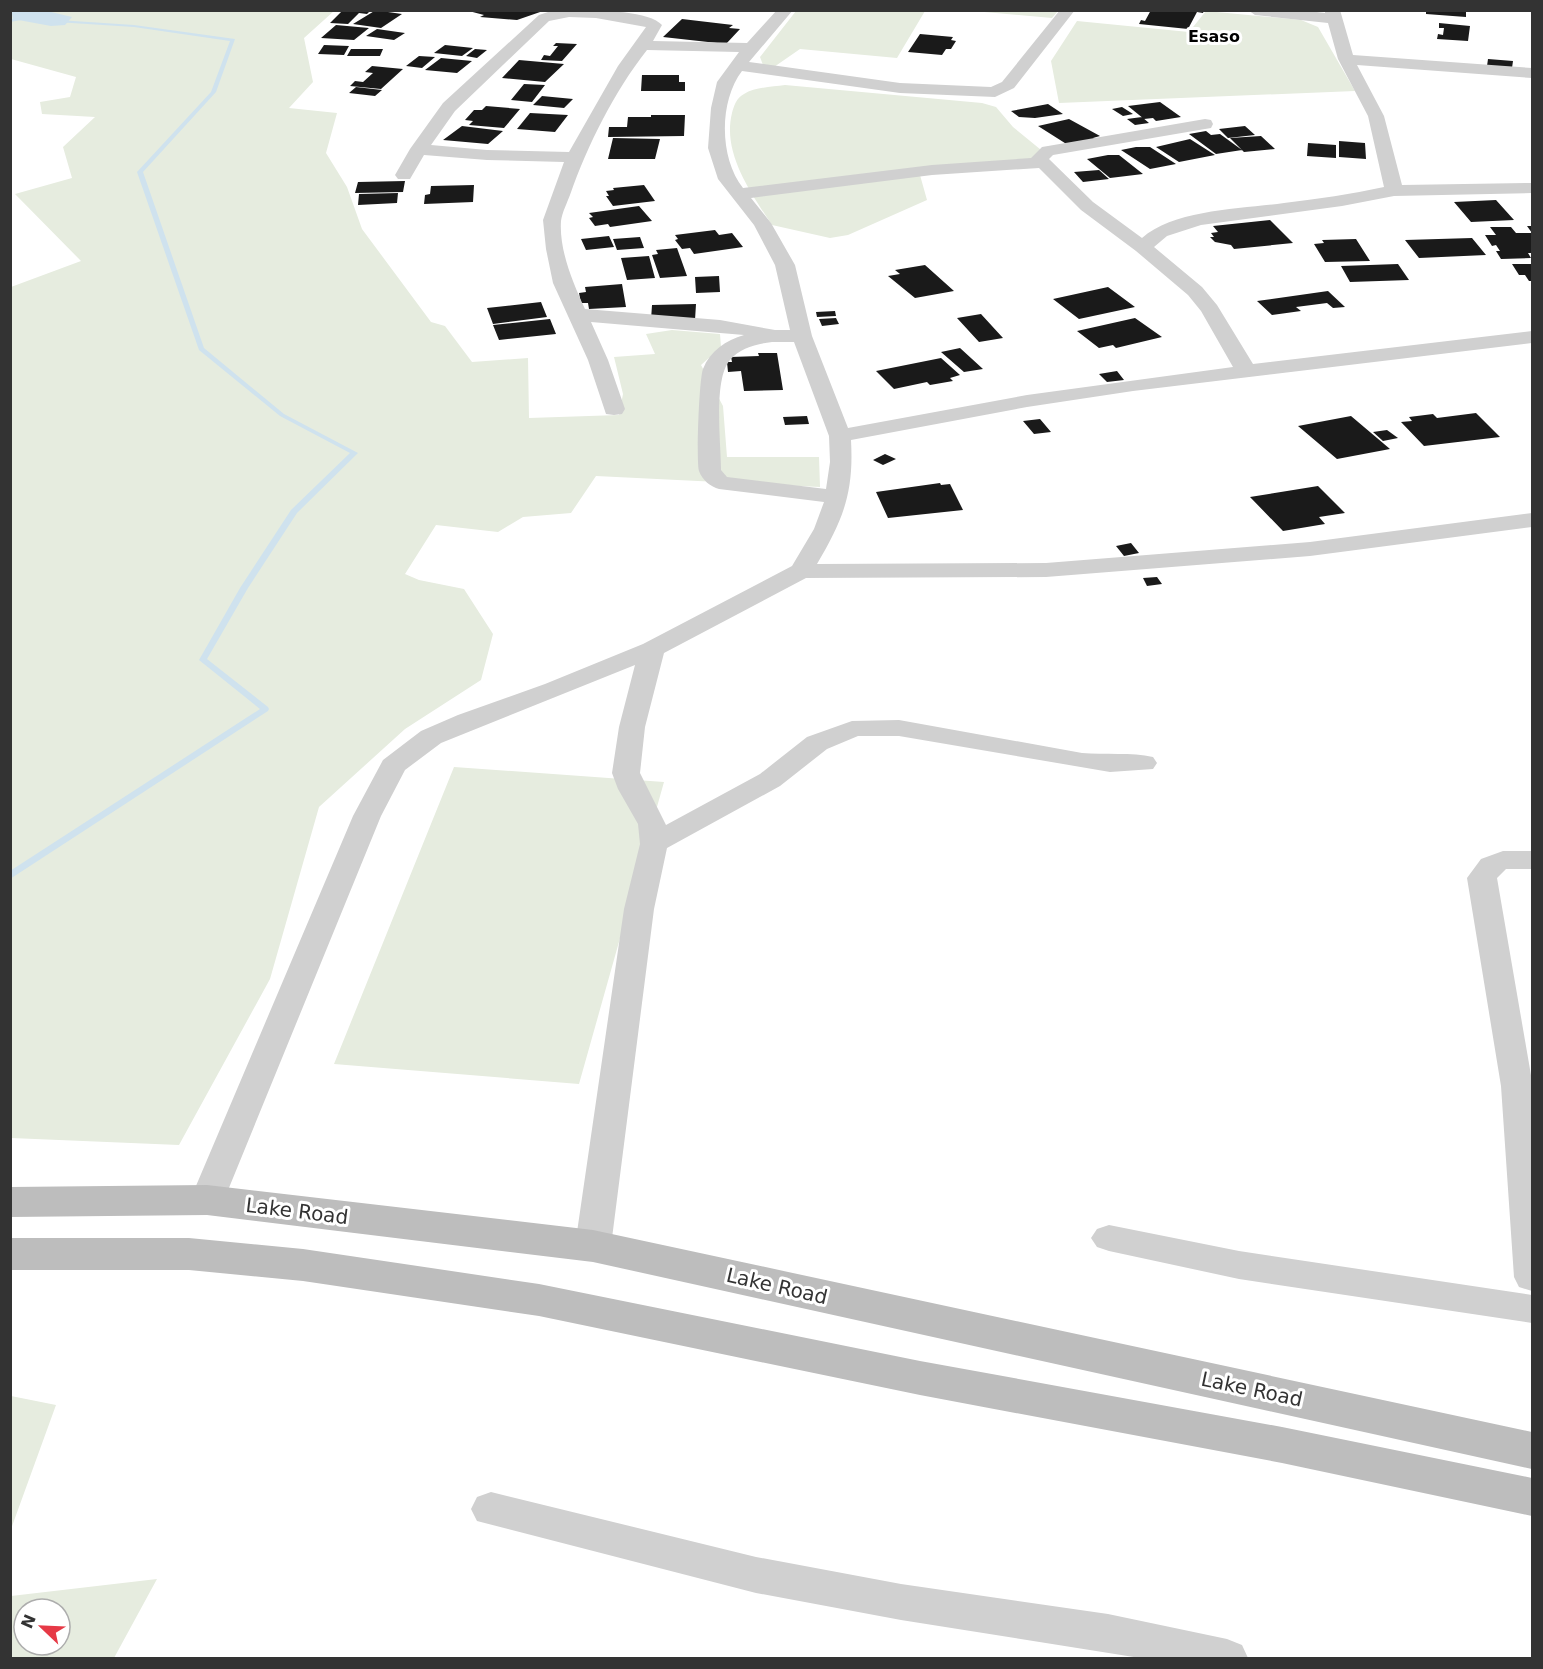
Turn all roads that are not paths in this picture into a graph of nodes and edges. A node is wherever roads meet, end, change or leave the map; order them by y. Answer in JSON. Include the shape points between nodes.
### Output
{"nodes":[{"id":1,"x":786,"y":10,"type":"edge"},
{"id":2,"x":1068,"y":10,"type":"edge"},
{"id":3,"x":1255,"y":10,"type":"edge"},
{"id":4,"x":1333,"y":15,"type":"edge"},
{"id":5,"x":643,"y":45,"type":"junction"},
{"id":6,"x":751,"y":48,"type":"junction"},
{"id":7,"x":1346,"y":59,"type":"junction"},
{"id":8,"x":736,"y":66,"type":"junction"},
{"id":9,"x":1533,"y":73,"type":"edge"},
{"id":10,"x":1205,"y":124,"type":"dead end"},
{"id":11,"x":419,"y":149,"type":"junction"},
{"id":12,"x":575,"y":157,"type":"junction"},
{"id":13,"x":1041,"y":163,"type":"junction"},
{"id":14,"x":404,"y":175,"type":"dead end"},
{"id":15,"x":1533,"y":188,"type":"edge"},
{"id":16,"x":1394,"y":191,"type":"junction"},
{"id":17,"x":738,"y":194,"type":"junction"},
{"id":18,"x":1143,"y":247,"type":"junction"},
{"id":19,"x":579,"y":314,"type":"junction"},
{"id":20,"x":773,"y":334,"type":"junction"},
{"id":21,"x":802,"y":336,"type":"junction"},
{"id":22,"x":1533,"y":337,"type":"edge"},
{"id":23,"x":1247,"y":372,"type":"junction"},
{"id":24,"x":614,"y":410,"type":"dead end"},
{"id":25,"x":840,"y":436,"type":"junction"},
{"id":26,"x":837,"y":497,"type":"junction"},
{"id":27,"x":1533,"y":520,"type":"edge"},
{"id":28,"x":801,"y":571,"type":"junction"},
{"id":29,"x":652,"y":649,"type":"junction"},
{"id":30,"x":1143,"y":763,"type":"dead end"},
{"id":31,"x":654,"y":844,"type":"junction"},
{"id":32,"x":1533,"y":860,"type":"edge"},
{"id":33,"x":207,"y":1200,"type":"junction"},
{"id":34,"x":10,"y":1202,"type":"edge"},
{"id":35,"x":1109,"y":1238,"type":"dead end"},
{"id":36,"x":593,"y":1246,"type":"junction"},
{"id":37,"x":10,"y":1254,"type":"edge"},
{"id":38,"x":1533,"y":1277,"type":"edge"},
{"id":39,"x":1533,"y":1309,"type":"edge"},
{"id":40,"x":1533,"y":1451,"type":"edge"},
{"id":41,"x":1533,"y":1497,"type":"edge"},
{"id":42,"x":491,"y":1509,"type":"dead end"},
{"id":43,"x":1227,"y":1659,"type":"edge"}],
"edges":[{"from":1,"to":6,"type":"street"},
{"from":2,"to":8,"type":"street","via":[[1008,85],[995,92],[892,87]]},
{"from":3,"to":4,"type":"street"},
{"from":4,"to":7,"type":"street"},
{"from":5,"to":6,"type":"street"},
{"from":5,"to":11,"type":"street","via":[[654,25],[648,22],[582,13],[544,18],[449,107]]},
{"from":5,"to":12,"type":"street","via":[[626,66]]},
{"from":6,"to":8,"type":"street"},
{"from":7,"to":9,"type":"street"},
{"from":7,"to":16,"type":"street","via":[[1376,116]]},
{"from":8,"to":17,"type":"street","via":[[720,97],[717,148],[727,179]]},
{"from":10,"to":13,"type":"street","via":[[1048,151],[1040,157]]},
{"from":11,"to":12,"type":"street"},
{"from":11,"to":14,"type":"street"},
{"from":12,"to":19,"type":"street","via":[[552,220],[563,283]]},
{"from":13,"to":17,"type":"street","via":[[932,170]]},
{"from":13,"to":18,"type":"street","via":[[1087,206]]},
{"from":15,"to":16,"type":"street"},
{"from":16,"to":18,"type":"street","via":[[1179,224],[1160,232]]},
{"from":17,"to":21,"type":"street","via":[[762,223],[785,265]]},
{"from":18,"to":23,"type":"street","via":[[1196,291]]},
{"from":19,"to":20,"type":"street","via":[[736,327]]},
{"from":19,"to":24,"type":"street"},
{"from":20,"to":21,"type":"street"},
{"from":20,"to":26,"type":"street","via":[[726,350],[716,360],[710,385],[710,471],[719,482],[727,484]]},
{"from":21,"to":25,"type":"street"},
{"from":22,"to":23,"type":"street"},
{"from":23,"to":25,"type":"street","via":[[1027,401]]},
{"from":25,"to":26,"type":"street"},
{"from":26,"to":28,"type":"street","via":[[826,529]]},
{"from":27,"to":28,"type":"street","via":[[1310,549],[1046,570]]},
{"from":28,"to":29,"type":"street"},
{"from":29,"to":31,"type":"street","via":[[632,727],[626,773],[652,824]]},
{"from":29,"to":33,"type":"street","via":[[431,737],[393,766],[367,816]]},
{"from":30,"to":31,"type":"street","via":[[1110,764],[899,728],[866,726],[818,743],[770,780]]},
{"from":31,"to":36,"type":"street","via":[[639,909]]},
{"from":32,"to":38,"type":"street","via":[[1495,861],[1482,878],[1516,1086]]},
{"from":33,"to":34,"type":"main road","name":"Lake Road"},
{"from":33,"to":36,"type":"main road","name":"Lake Road"},
{"from":35,"to":39,"type":"street","via":[[1239,1265]]},
{"from":36,"to":40,"type":"main road","name":"Lake Road"},
{"from":37,"to":41,"type":"main road","via":[[189,1254],[303,1265],[539,1300]]},
{"from":42,"to":43,"type":"street","via":[[756,1575],[901,1602],[1108,1633]]}]}
